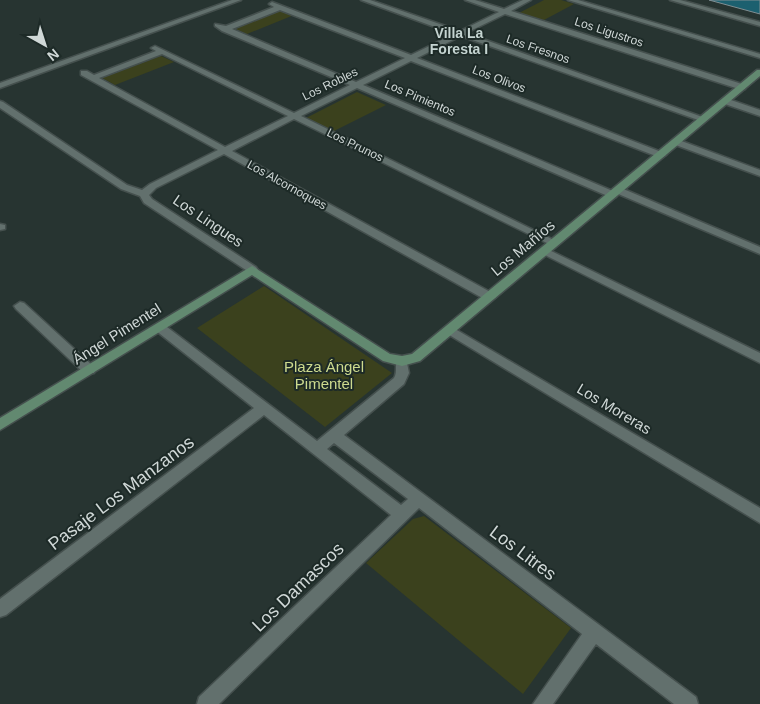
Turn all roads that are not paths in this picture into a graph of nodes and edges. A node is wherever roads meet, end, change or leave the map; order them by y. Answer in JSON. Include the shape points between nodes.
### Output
{"nodes":[{"id":1,"x":238,"y":0,"type":"edge"},
{"id":2,"x":364,"y":0,"type":"edge"},
{"id":3,"x":468,"y":0,"type":"edge"},
{"id":4,"x":528,"y":0,"type":"edge"},
{"id":5,"x":571,"y":0,"type":"edge"},
{"id":6,"x":673,"y":0,"type":"edge"},
{"id":7,"x":697,"y":0,"type":"edge"},
{"id":8,"x":272,"y":4,"type":"dead end"},
{"id":9,"x":690,"y":5,"type":"junction"},
{"id":10,"x":281,"y":7,"type":"junction"},
{"id":11,"x":505,"y":12,"type":"junction"},
{"id":12,"x":760,"y":24,"type":"edge"},
{"id":13,"x":217,"y":25,"type":"dead end"},
{"id":14,"x":225,"y":29,"type":"junction"},
{"id":15,"x":460,"y":34,"type":"junction"},
{"id":16,"x":760,"y":56,"type":"edge"},
{"id":17,"x":412,"y":58,"type":"junction"},
{"id":18,"x":760,"y":72,"type":"edge"},
{"id":19,"x":84,"y":73,"type":"dead end"},
{"id":20,"x":93,"y":78,"type":"junction"},
{"id":21,"x":357,"y":85,"type":"junction"},
{"id":22,"x":0,"y":86,"type":"edge"},
{"id":23,"x":742,"y":87,"type":"junction"},
{"id":24,"x":725,"y":101,"type":"junction"},
{"id":25,"x":0,"y":104,"type":"edge"},
{"id":26,"x":760,"y":113,"type":"edge"},
{"id":27,"x":295,"y":116,"type":"junction"},
{"id":28,"x":704,"y":119,"type":"junction"},
{"id":29,"x":676,"y":142,"type":"junction"},
{"id":30,"x":225,"y":150,"type":"junction"},
{"id":31,"x":660,"y":155,"type":"junction"},
{"id":32,"x":760,"y":173,"type":"edge"},
{"id":33,"x":616,"y":193,"type":"junction"},
{"id":34,"x":144,"y":194,"type":"junction"},
{"id":35,"x":555,"y":243,"type":"junction"},
{"id":36,"x":760,"y":250,"type":"edge"},
{"id":37,"x":545,"y":251,"type":"junction"},
{"id":38,"x":252,"y":270,"type":"junction"},
{"id":39,"x":490,"y":297,"type":"junction"},
{"id":40,"x":20,"y":306,"type":"dead end"},
{"id":41,"x":159,"y":327,"type":"junction"},
{"id":42,"x":450,"y":330,"type":"junction"},
{"id":43,"x":760,"y":358,"type":"edge"},
{"id":44,"x":402,"y":361,"type":"junction"},
{"id":45,"x":89,"y":370,"type":"junction"},
{"id":46,"x":264,"y":408,"type":"junction"},
{"id":47,"x":0,"y":425,"type":"edge"},
{"id":48,"x":334,"y":435,"type":"junction"},
{"id":49,"x":317,"y":449,"type":"junction"},
{"id":50,"x":418,"y":499,"type":"junction"},
{"id":51,"x":401,"y":514,"type":"junction"},
{"id":52,"x":760,"y":516,"type":"edge"},
{"id":53,"x":0,"y":608,"type":"edge"},
{"id":54,"x":594,"y":632,"type":"junction"},
{"id":55,"x":206,"y":704,"type":"edge"},
{"id":56,"x":542,"y":704,"type":"edge"},
{"id":57,"x":688,"y":704,"type":"edge"}],
"edges":[{"from":1,"to":22,"type":"street"},
{"from":2,"to":15,"type":"street","name":"Los Fresnos"},
{"from":3,"to":11,"type":"street","name":"Los Ligustros"},
{"from":4,"to":11,"type":"street","name":"Los Robles"},
{"from":5,"to":16,"type":"street"},
{"from":6,"to":9,"type":"street"},
{"from":7,"to":9,"type":"street"},
{"from":8,"to":10,"type":"street","name":"Los Olivos"},
{"from":9,"to":12,"type":"street"},
{"from":10,"to":14,"type":"street"},
{"from":10,"to":17,"type":"street","name":"Los Olivos"},
{"from":11,"to":15,"type":"street","name":"Los Robles"},
{"from":11,"to":23,"type":"street","name":"Los Ligustros"},
{"from":13,"to":14,"type":"street","name":"Los Pimientos"},
{"from":14,"to":21,"type":"street","name":"Los Pimientos"},
{"from":15,"to":17,"type":"street","name":"Los Robles"},
{"from":15,"to":28,"type":"street","name":"Los Fresnos"},
{"from":17,"to":21,"type":"street","name":"Los Robles"},
{"from":17,"to":31,"type":"street","name":"Los Olivos"},
{"from":18,"to":23,"type":"street","name":"Los Mañíos"},
{"from":19,"to":20,"type":"street","name":"Los Alcornoques"},
{"from":20,"to":27,"type":"street","name":"Los Prunos","via":[[159,50]]},
{"from":20,"to":30,"type":"street","name":"Los Alcornoques"},
{"from":21,"to":27,"type":"street","name":"Los Robles"},
{"from":21,"to":33,"type":"street","name":"Los Pimientos"},
{"from":23,"to":24,"type":"street","name":"Los Mañíos"},
{"from":24,"to":26,"type":"street"},
{"from":24,"to":28,"type":"street","name":"Los Mañíos"},
{"from":25,"to":34,"type":"street","name":"Los Lingues","via":[[124,187]]},
{"from":27,"to":30,"type":"street","name":"Los Robles"},
{"from":27,"to":35,"type":"street","name":"Los Prunos"},
{"from":28,"to":29,"type":"street","name":"Los Mañíos"},
{"from":29,"to":31,"type":"street","name":"Los Mañíos"},
{"from":29,"to":32,"type":"street"},
{"from":30,"to":34,"type":"street","name":"Los Robles","via":[[149,188]]},
{"from":30,"to":39,"type":"street","name":"Los Alcornoques"},
{"from":31,"to":33,"type":"street","name":"Los Mañíos"},
{"from":33,"to":35,"type":"street","name":"Los Mañíos"},
{"from":33,"to":36,"type":"street","name":"Los Pimientos"},
{"from":34,"to":38,"type":"street","name":"Los Lingues","via":[[148,200]]},
{"from":35,"to":37,"type":"street","name":"Los Mañíos"},
{"from":37,"to":39,"type":"street","name":"Los Mañíos"},
{"from":37,"to":43,"type":"street"},
{"from":38,"to":41,"type":"street","name":"Ángel Pimentel"},
{"from":38,"to":44,"type":"street","name":"Los Lingues","via":[[387,358]]},
{"from":39,"to":42,"type":"street","name":"Los Mañíos"},
{"from":40,"to":45,"type":"street"},
{"from":41,"to":45,"type":"street","name":"Ángel Pimentel"},
{"from":41,"to":46,"type":"street"},
{"from":42,"to":44,"type":"street","name":"Los Mañíos","via":[[416,358]]},
{"from":42,"to":52,"type":"street","name":"Los Moreras"},
{"from":44,"to":48,"type":"street","via":[[403,373],[399,380]]},
{"from":45,"to":47,"type":"street","name":"Ángel Pimentel"},
{"from":46,"to":49,"type":"street"},
{"from":46,"to":53,"type":"street","name":"Pasaje Los Manzanos"},
{"from":48,"to":49,"type":"street"},
{"from":48,"to":50,"type":"street","name":"Los Litres"},
{"from":49,"to":51,"type":"street"},
{"from":50,"to":51,"type":"street","name":"Los Damascos"},
{"from":50,"to":54,"type":"street","name":"Los Litres"},
{"from":51,"to":55,"type":"street","name":"Los Damascos"},
{"from":54,"to":56,"type":"street"},
{"from":54,"to":57,"type":"street","name":"Los Litres"}]}
